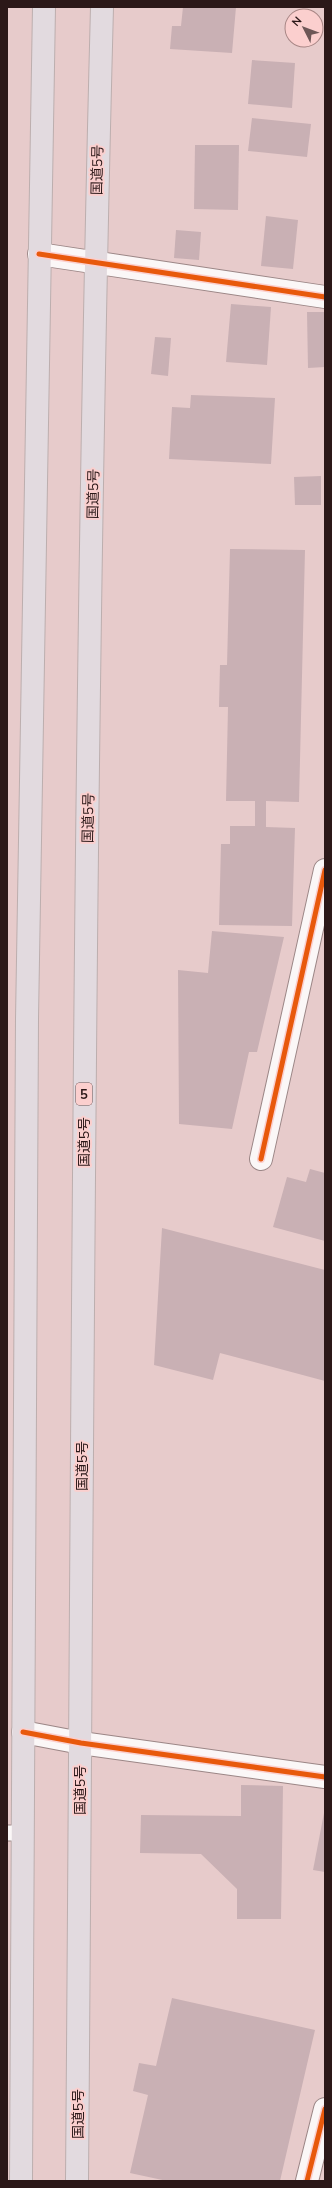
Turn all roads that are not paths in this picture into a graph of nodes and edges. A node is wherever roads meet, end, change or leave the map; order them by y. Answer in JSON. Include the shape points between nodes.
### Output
{"nodes":[{"id":1,"x":44,"y":7,"type":"edge"},
{"id":2,"x":102,"y":7,"type":"edge"},
{"id":3,"x":39,"y":254,"type":"junction"},
{"id":4,"x":95,"y":262,"type":"junction"},
{"id":5,"x":325,"y":297,"type":"edge"},
{"id":6,"x":325,"y":870,"type":"edge"},
{"id":7,"x":261,"y":1159,"type":"dead end"},
{"id":8,"x":23,"y":1732,"type":"junction"},
{"id":9,"x":81,"y":1743,"type":"junction"},
{"id":10,"x":325,"y":1777,"type":"edge"},
{"id":11,"x":15,"y":1833,"type":"edge"},
{"id":12,"x":14,"y":2069,"type":"edge"},
{"id":13,"x":325,"y":2108,"type":"edge"},
{"id":14,"x":21,"y":2181,"type":"edge"},
{"id":15,"x":77,"y":2181,"type":"edge"},
{"id":16,"x":307,"y":2181,"type":"edge"}],
"edges":[{"from":1,"to":3,"type":"highway"},
{"from":2,"to":4,"type":"highway","name":"国道5号","number":"5"},
{"from":3,"to":4,"type":"street"},
{"from":3,"to":8,"type":"highway","via":[[27,1003]]},
{"from":4,"to":5,"type":"street"},
{"from":4,"to":9,"type":"highway","name":"国道5号","number":"5","via":[[85,1019]]},
{"from":6,"to":7,"type":"street"},
{"from":8,"to":9,"type":"street"},
{"from":8,"to":11,"type":"highway"},
{"from":9,"to":10,"type":"street"},
{"from":9,"to":15,"type":"highway","name":"国道5号","number":"5"},
{"from":11,"to":12,"type":"highway"},
{"from":12,"to":14,"type":"highway"},
{"from":13,"to":16,"type":"street"}]}
